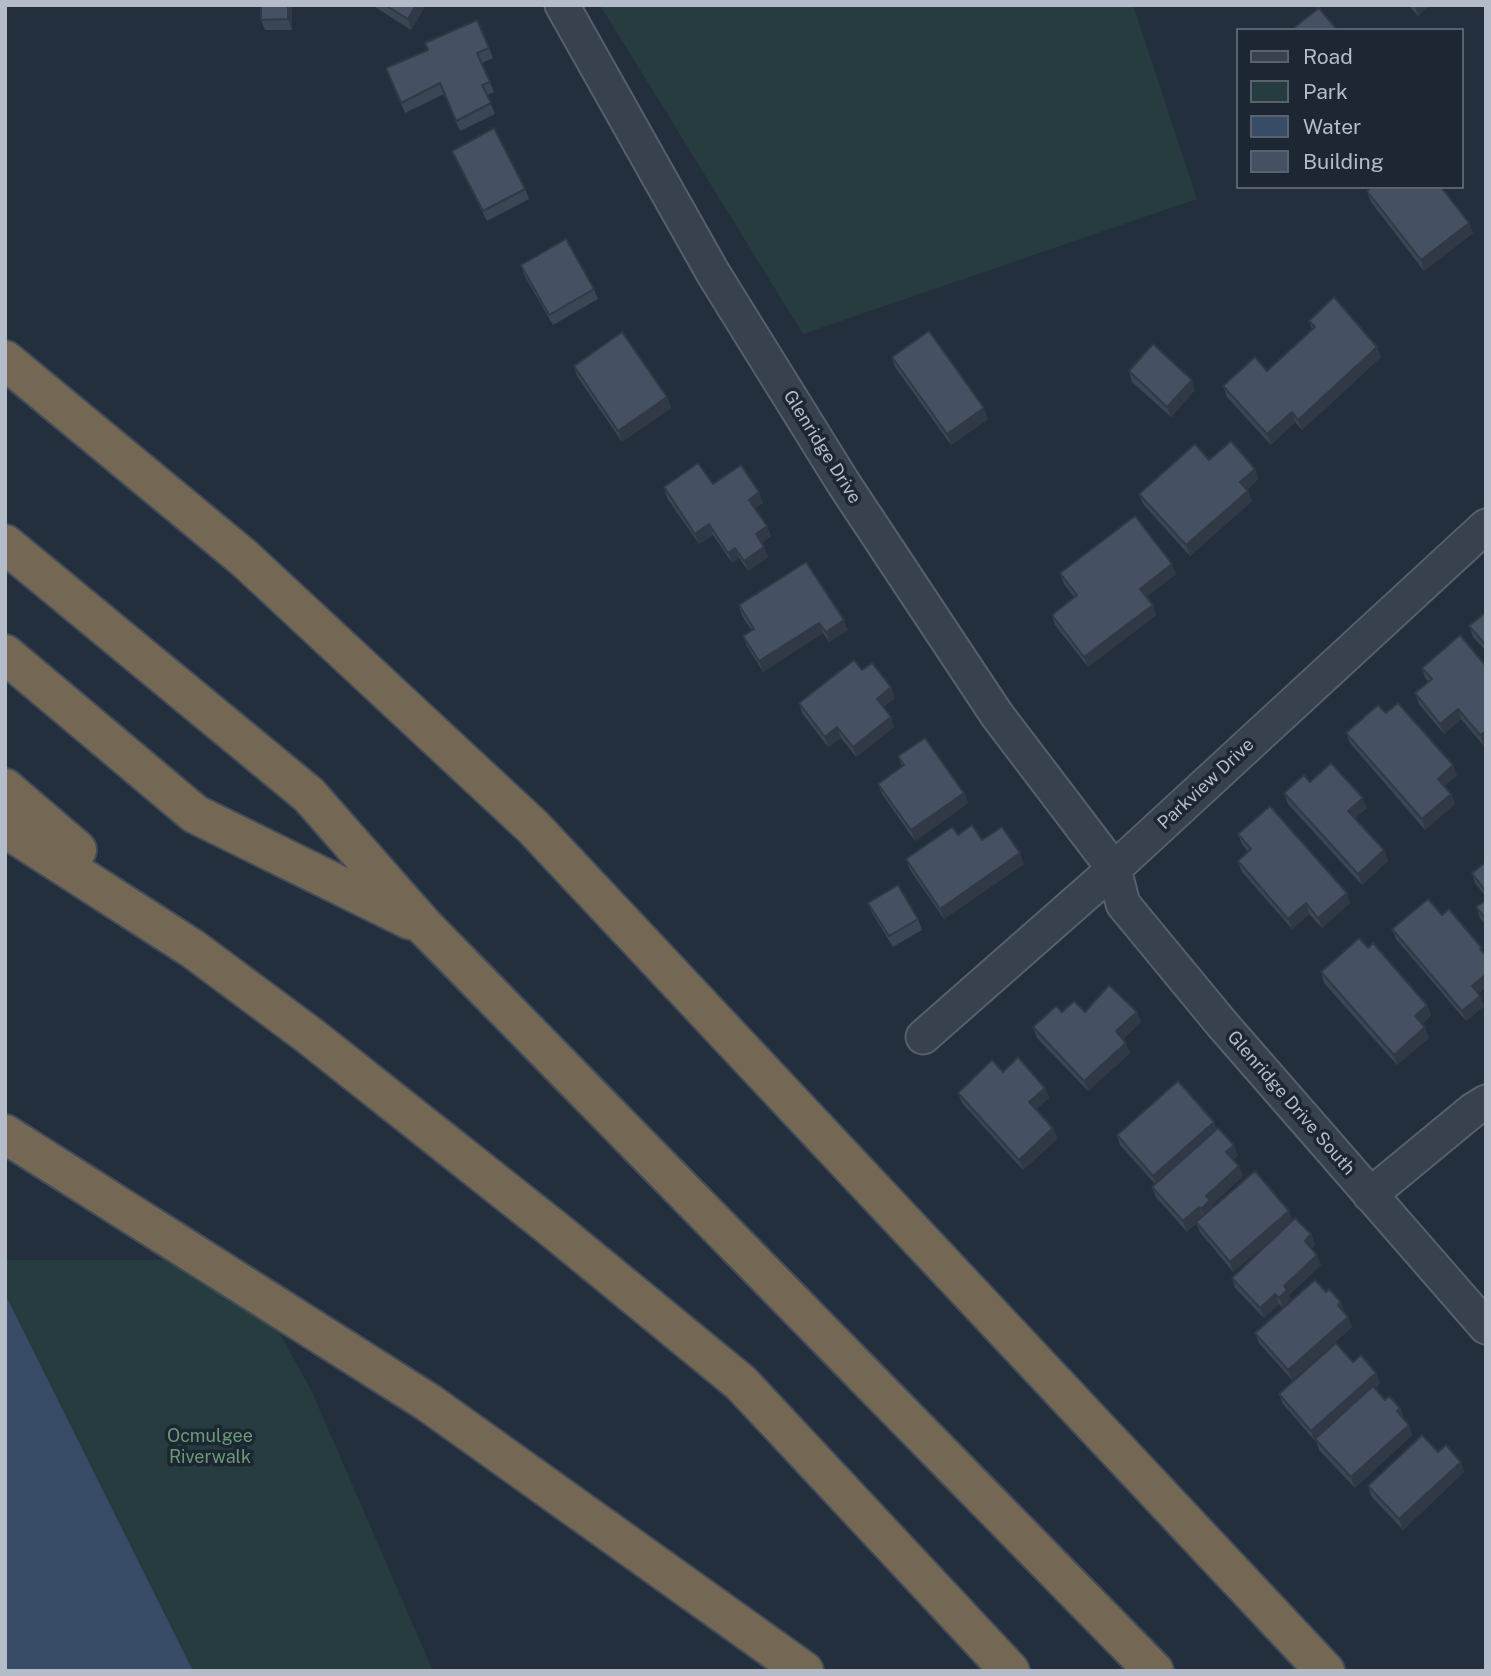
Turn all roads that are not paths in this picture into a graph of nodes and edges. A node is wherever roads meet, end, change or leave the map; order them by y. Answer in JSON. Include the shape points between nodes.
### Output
{"nodes":[{"id":1,"x":562,"y":5,"type":"edge"},
{"id":2,"x":5,"y":360,"type":"edge"},
{"id":3,"x":1486,"y":526,"type":"edge"},
{"id":4,"x":5,"y":544,"type":"edge"},
{"id":5,"x":5,"y":654,"type":"edge"},
{"id":6,"x":5,"y":788,"type":"edge"},
{"id":7,"x":5,"y":828,"type":"edge"},
{"id":8,"x":1114,"y":869,"type":"junction"},
{"id":9,"x":425,"y":927,"type":"junction"},
{"id":10,"x":193,"y":949,"type":"junction"},
{"id":11,"x":923,"y":1037,"type":"dead end"},
{"id":12,"x":1486,"y":1102,"type":"edge"},
{"id":13,"x":5,"y":1134,"type":"edge"},
{"id":14,"x":1370,"y":1195,"type":"junction"},
{"id":15,"x":1486,"y":1327,"type":"edge"},
{"id":16,"x":804,"y":1671,"type":"edge"},
{"id":17,"x":1010,"y":1671,"type":"edge"},
{"id":18,"x":1154,"y":1671,"type":"edge"},
{"id":19,"x":1325,"y":1671,"type":"edge"}],
"edges":[{"from":1,"to":8,"type":"street","name":"Glenridge Drive","via":[[713,273],[844,484],[997,715]]},
{"from":2,"to":19,"type":"highway","via":[[244,558],[533,827]]},
{"from":3,"to":8,"type":"street","name":"Parkview Drive"},
{"from":4,"to":9,"type":"highway","via":[[309,795]]},
{"from":5,"to":9,"type":"highway","via":[[195,814]]},
{"from":6,"to":10,"type":"highway"},
{"from":7,"to":10,"type":"highway"},
{"from":8,"to":11,"type":"street","name":"Parkview Drive"},
{"from":8,"to":14,"type":"street","name":"Glenridge Drive South","via":[[1123,904]]},
{"from":9,"to":18,"type":"highway"},
{"from":10,"to":17,"type":"highway","via":[[310,1036],[741,1383]]},
{"from":12,"to":14,"type":"street"},
{"from":13,"to":16,"type":"highway","via":[[429,1403]]},
{"from":14,"to":15,"type":"street","name":"Glenridge Drive South"}]}
